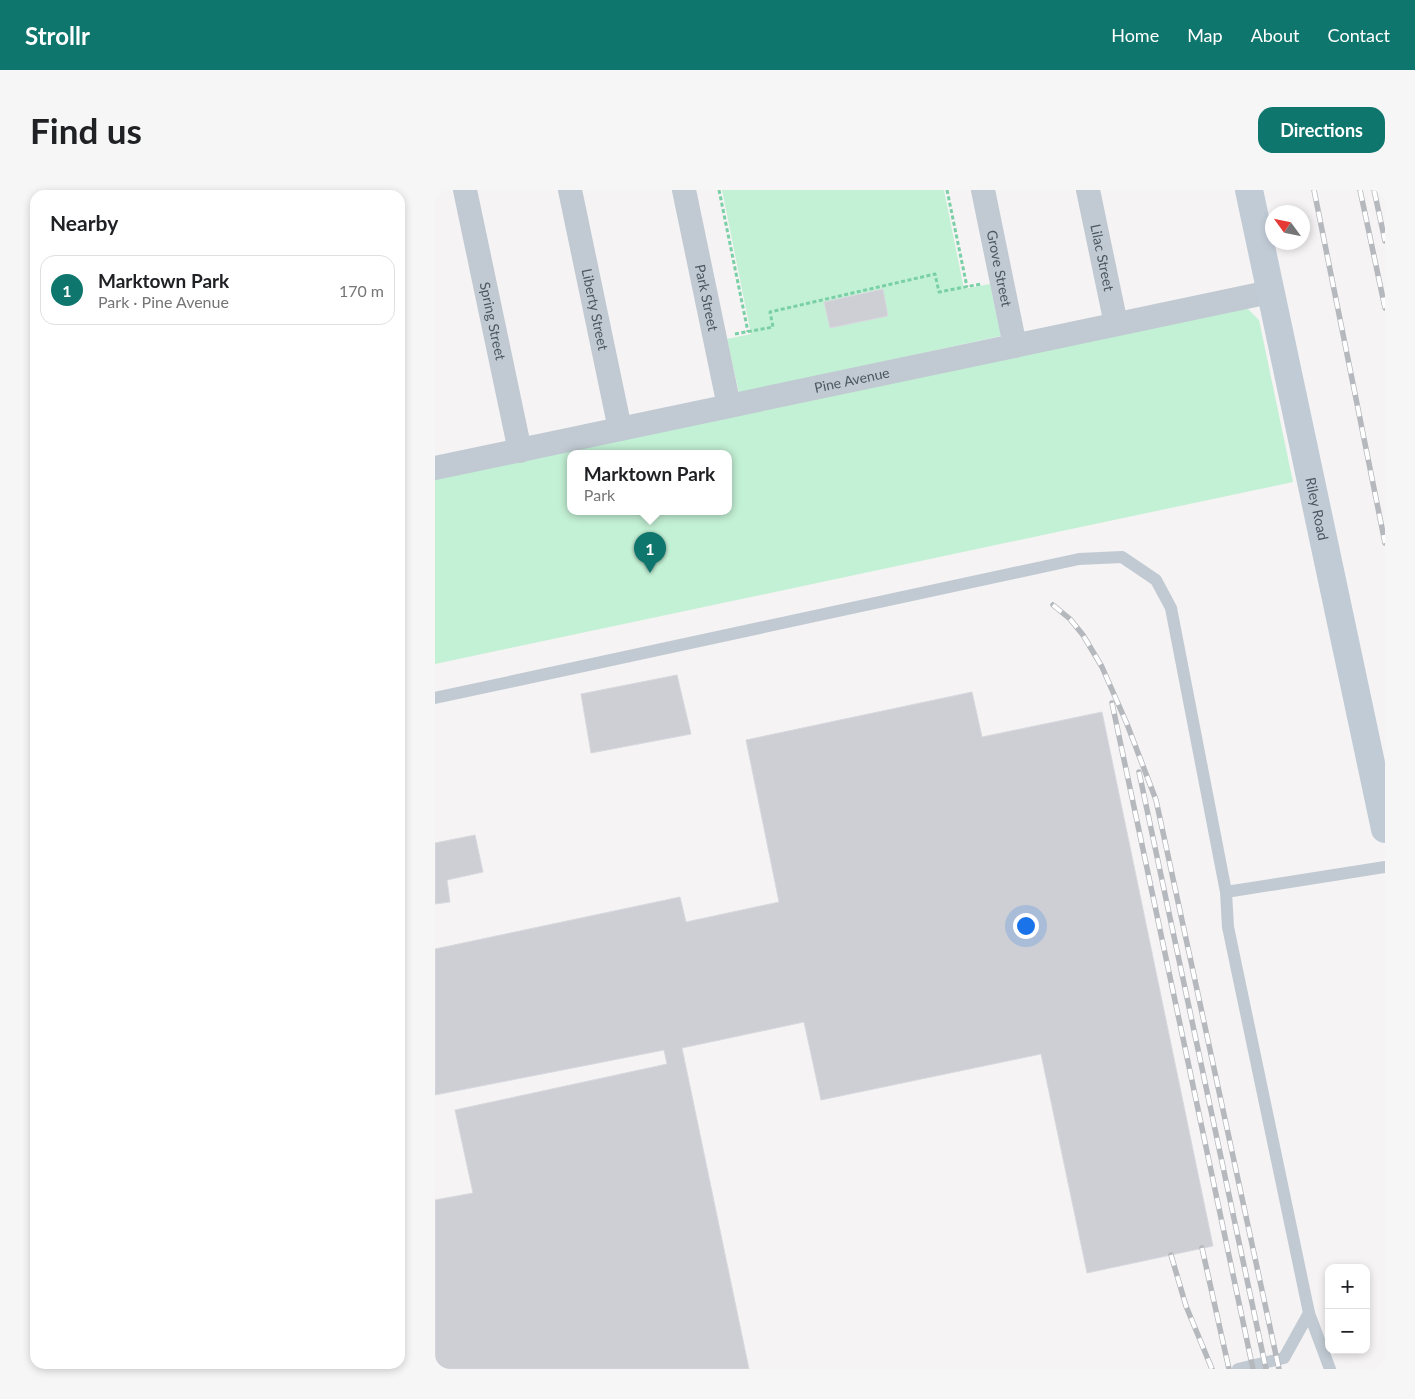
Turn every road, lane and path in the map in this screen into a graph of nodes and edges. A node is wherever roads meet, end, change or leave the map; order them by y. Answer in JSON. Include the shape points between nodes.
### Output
{"nodes":[{"id":1,"x":465,"y":190,"type":"edge"},
{"id":2,"x":570,"y":190,"type":"edge"},
{"id":3,"x":684,"y":190,"type":"edge"},
{"id":4,"x":719,"y":190,"type":"edge"},
{"id":5,"x":947,"y":190,"type":"edge"},
{"id":6,"x":983,"y":190,"type":"edge"},
{"id":7,"x":1088,"y":190,"type":"edge"},
{"id":8,"x":1249,"y":190,"type":"edge"},
{"id":9,"x":1001,"y":280,"type":"junction"},
{"id":10,"x":967,"y":287,"type":"junction"},
{"id":11,"x":1271,"y":292,"type":"junction"},
{"id":12,"x":1116,"y":324,"type":"junction"},
{"id":13,"x":748,"y":332,"type":"junction"},
{"id":14,"x":715,"y":338,"type":"junction"},
{"id":15,"x":1015,"y":346,"type":"junction"},
{"id":16,"x":729,"y":406,"type":"junction"},
{"id":17,"x":620,"y":429,"type":"junction"},
{"id":18,"x":520,"y":450,"type":"junction"},
{"id":19,"x":435,"y":468,"type":"edge"},
{"id":20,"x":435,"y":698,"type":"edge"},
{"id":21,"x":1385,"y":829,"type":"edge"},
{"id":22,"x":1385,"y":867,"type":"edge"},
{"id":23,"x":1226,"y":892,"type":"junction"},
{"id":24,"x":1309,"y":1313,"type":"junction"},
{"id":25,"x":1238,"y":1369,"type":"edge"},
{"id":26,"x":1330,"y":1369,"type":"edge"}],
"edges":[{"from":1,"to":18,"type":"street","name":"Spring Street"},
{"from":2,"to":17,"type":"street","name":"Liberty Street"},
{"from":3,"to":14,"type":"street","name":"Park Street"},
{"from":4,"to":13,"type":"path"},
{"from":5,"to":10,"type":"path"},
{"from":6,"to":9,"type":"street","name":"Grove Street"},
{"from":7,"to":12,"type":"street","name":"Lilac Street"},
{"from":8,"to":11,"type":"main road","name":"Riley Road"},
{"from":9,"to":10,"type":"path"},
{"from":9,"to":15,"type":"street","name":"Grove Street"},
{"from":10,"to":13,"type":"path","via":[[939,292],[935,274],[770,312],[773,327]]},
{"from":11,"to":12,"type":"street","name":"Pine Avenue"},
{"from":11,"to":21,"type":"main road","name":"Riley Road"},
{"from":12,"to":15,"type":"street","name":"Pine Avenue"},
{"from":13,"to":14,"type":"path"},
{"from":14,"to":16,"type":"street","name":"Park Street"},
{"from":15,"to":16,"type":"street","name":"Pine Avenue"},
{"from":16,"to":17,"type":"street","name":"Pine Avenue"},
{"from":17,"to":18,"type":"street","name":"Pine Avenue"},
{"from":18,"to":19,"type":"street","name":"Pine Avenue"},
{"from":20,"to":23,"type":"lane","via":[[1079,559],[1122,557],[1156,580],[1171,608]]},
{"from":22,"to":23,"type":"lane"},
{"from":23,"to":24,"type":"lane","via":[[1228,927]]},
{"from":24,"to":25,"type":"lane","via":[[1284,1358]]},
{"from":24,"to":26,"type":"lane"}]}
